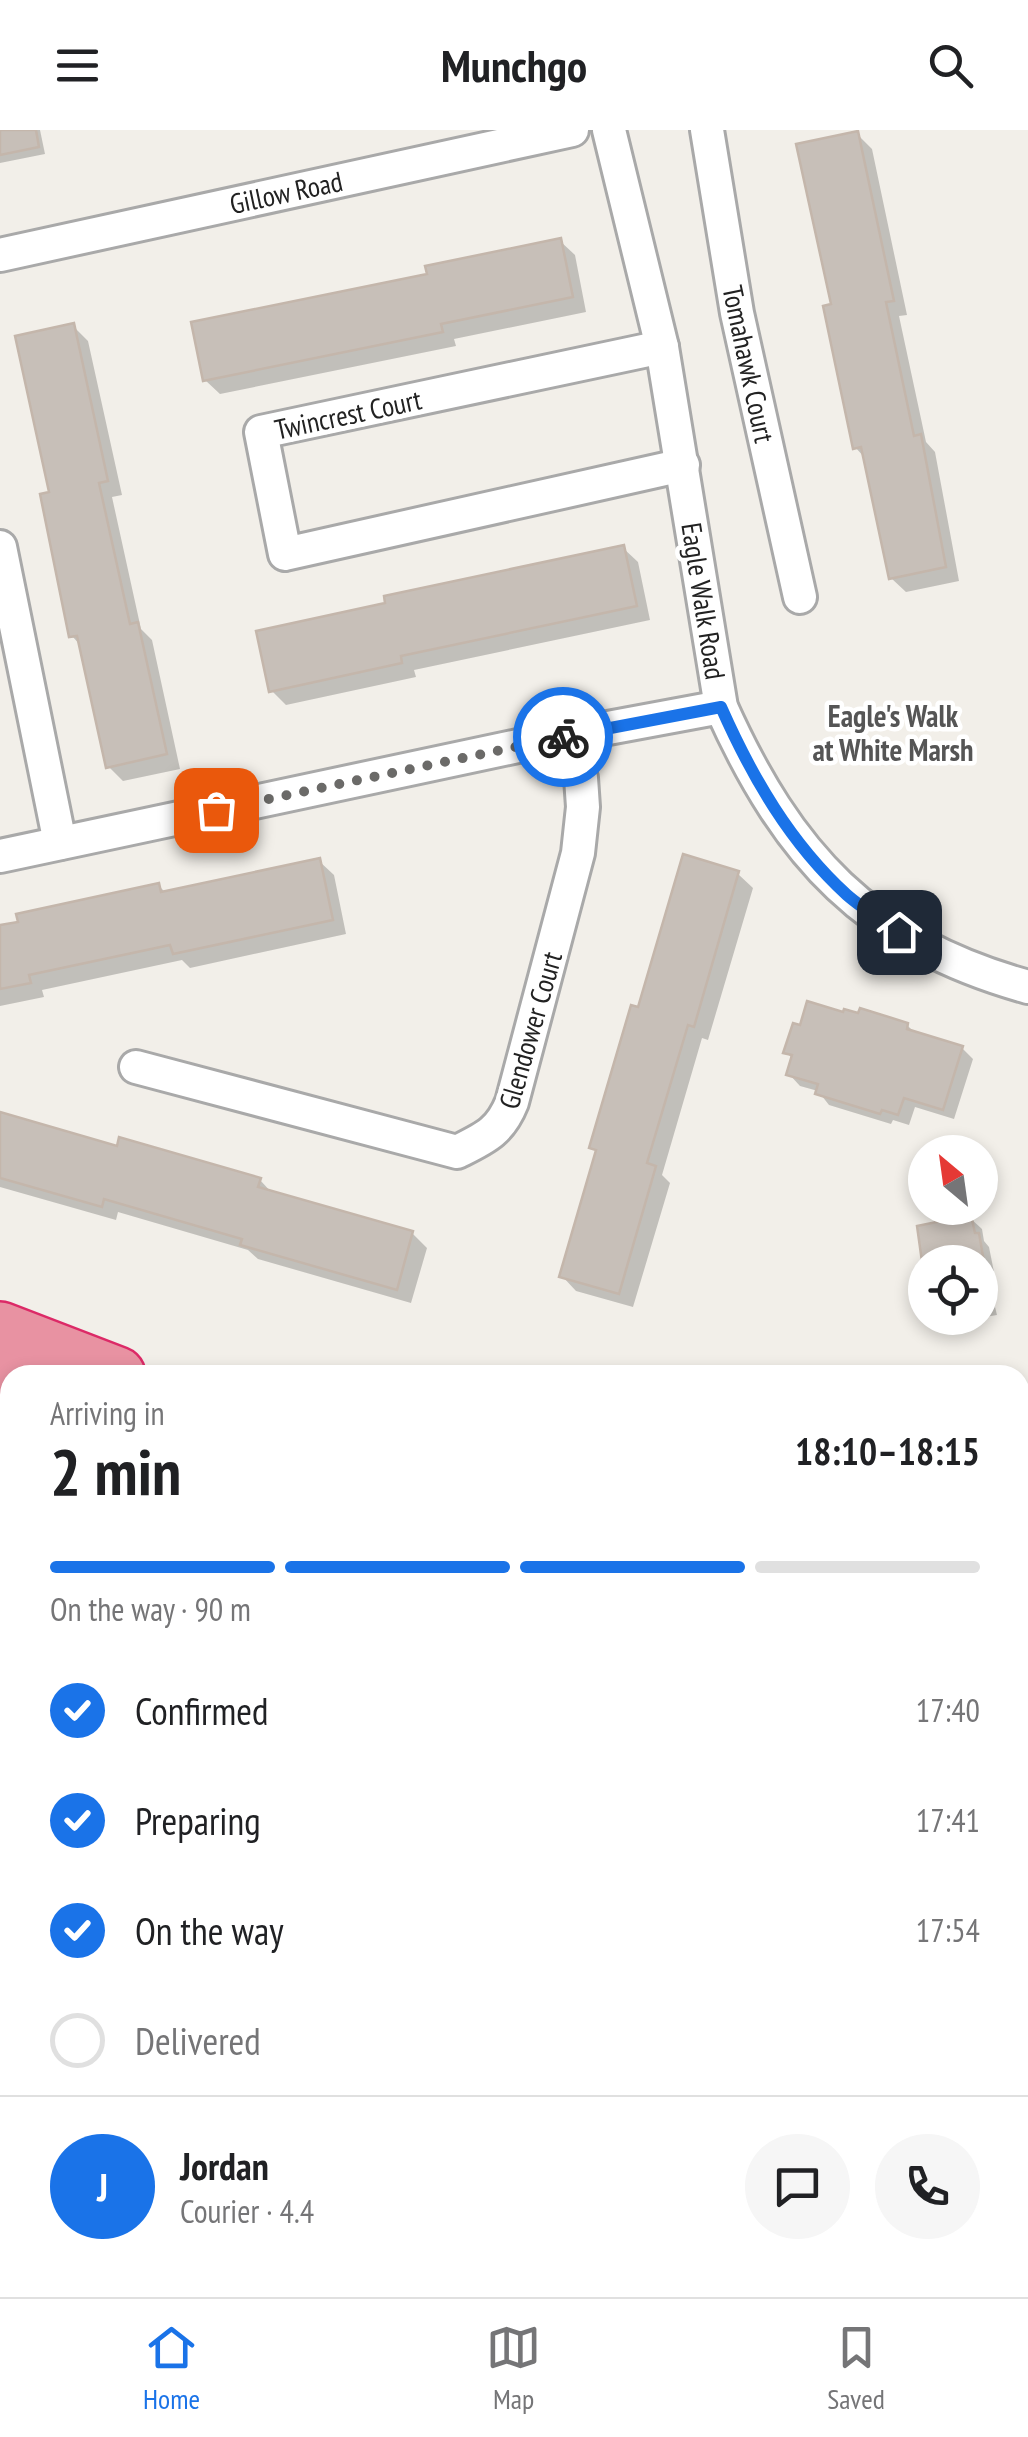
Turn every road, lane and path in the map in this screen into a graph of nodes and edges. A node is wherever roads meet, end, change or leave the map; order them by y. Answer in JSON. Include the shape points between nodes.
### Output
{"nodes":[{"id":1,"x":572,"y":130,"type":"edge"},
{"id":2,"x":609,"y":130,"type":"edge"},
{"id":3,"x":707,"y":130,"type":"edge"},
{"id":4,"x":0,"y":254,"type":"edge"},
{"id":5,"x":662,"y":347,"type":"junction"},
{"id":6,"x":683,"y":464,"type":"junction"},
{"id":7,"x":0,"y":546,"type":"edge"},
{"id":8,"x":800,"y":597,"type":"dead end"},
{"id":9,"x":721,"y":707,"type":"junction"},
{"id":10,"x":565,"y":736,"type":"junction"},
{"id":11,"x":60,"y":844,"type":"junction"},
{"id":12,"x":0,"y":856,"type":"edge"},
{"id":13,"x":1028,"y":987,"type":"edge"},
{"id":14,"x":136,"y":1067,"type":"dead end"},
{"id":15,"x":0,"y":1330,"type":"edge"},
{"id":16,"x":90,"y":1365,"type":"edge"}],
"edges":[{"from":1,"to":4,"type":"street","name":"Gillow Road"},
{"from":2,"to":5,"type":"street","name":"Eagle Walk Road"},
{"from":3,"to":8,"type":"street","name":"Tomahawk Court","via":[[737,313]]},
{"from":5,"to":6,"type":"street","name":"Eagle Walk Road"},
{"from":5,"to":6,"type":"street","name":"Twincrest Court","via":[[261,432],[285,554]]},
{"from":6,"to":9,"type":"street","name":"Eagle Walk Road"},
{"from":7,"to":11,"type":"street"},
{"from":9,"to":10,"type":"street"},
{"from":9,"to":13,"type":"street","name":"Eagle Walk Road","via":[[766,798],[849,897],[945,960]]},
{"from":10,"to":11,"type":"street"},
{"from":10,"to":14,"type":"street","name":"Glendower Court","via":[[584,808],[578,853],[504,1124],[457,1152]]},
{"from":11,"to":12,"type":"street"},
{"from":15,"to":16,"type":"highway"}]}
